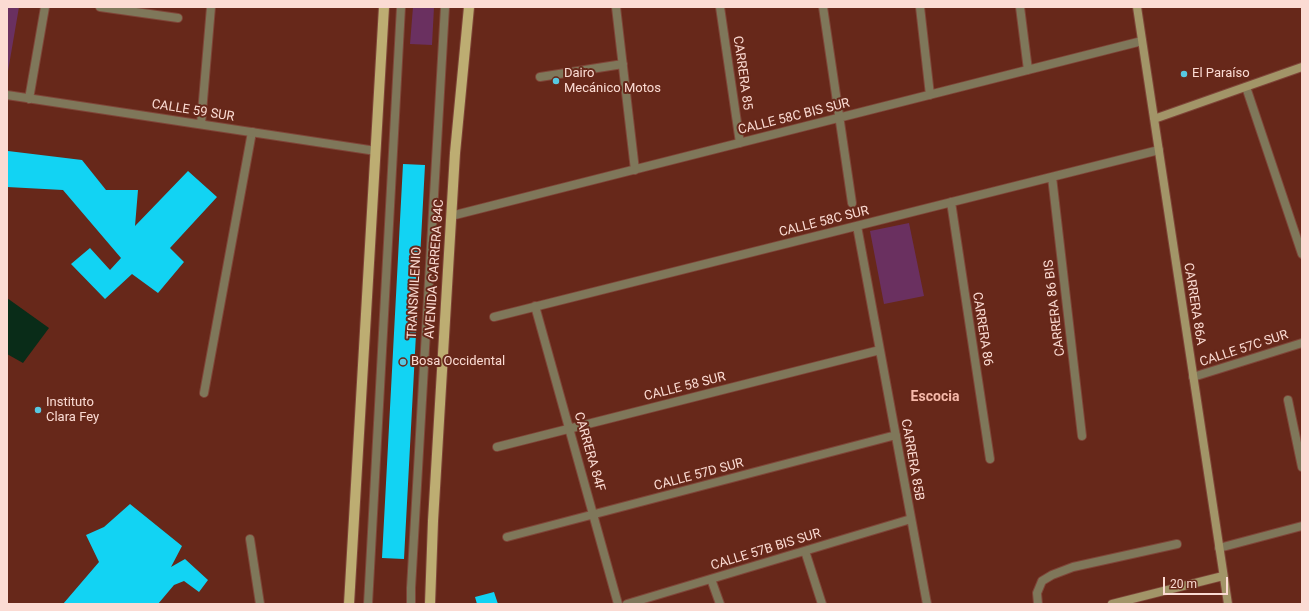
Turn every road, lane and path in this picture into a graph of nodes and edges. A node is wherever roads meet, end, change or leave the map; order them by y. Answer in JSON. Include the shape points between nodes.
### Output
{"nodes":[{"id":1,"x":45,"y":7,"type":"edge"},
{"id":2,"x":100,"y":7,"type":"edge"},
{"id":3,"x":211,"y":7,"type":"edge"},
{"id":4,"x":384,"y":7,"type":"edge"},
{"id":5,"x":401,"y":7,"type":"edge"},
{"id":6,"x":444,"y":7,"type":"edge"},
{"id":7,"x":469,"y":7,"type":"edge"},
{"id":8,"x":616,"y":7,"type":"edge"},
{"id":9,"x":720,"y":7,"type":"edge"},
{"id":10,"x":823,"y":7,"type":"edge"},
{"id":11,"x":920,"y":7,"type":"edge"},
{"id":12,"x":1020,"y":7,"type":"edge"},
{"id":13,"x":1137,"y":7,"type":"edge"},
{"id":14,"x":178,"y":18,"type":"dead end"},
{"id":15,"x":1142,"y":41,"type":"junction"},
{"id":16,"x":623,"y":64,"type":"junction"},
{"id":17,"x":1302,"y":67,"type":"edge"},
{"id":18,"x":1028,"y":70,"type":"junction"},
{"id":19,"x":540,"y":77,"type":"dead end"},
{"id":20,"x":1246,"y":87,"type":"junction"},
{"id":21,"x":7,"y":95,"type":"edge"},
{"id":22,"x":930,"y":95,"type":"junction"},
{"id":23,"x":29,"y":98,"type":"junction"},
{"id":24,"x":840,"y":118,"type":"junction"},
{"id":25,"x":1154,"y":119,"type":"junction"},
{"id":26,"x":201,"y":124,"type":"junction"},
{"id":27,"x":252,"y":132,"type":"junction"},
{"id":28,"x":740,"y":143,"type":"junction"},
{"id":29,"x":1159,"y":150,"type":"junction"},
{"id":30,"x":376,"y":151,"type":"junction"},
{"id":31,"x":635,"y":170,"type":"junction"},
{"id":32,"x":1052,"y":177,"type":"junction"},
{"id":33,"x":951,"y":202,"type":"junction"},
{"id":34,"x":852,"y":203,"type":"dead end"},
{"id":35,"x":451,"y":216,"type":"junction"},
{"id":36,"x":857,"y":226,"type":"junction"},
{"id":37,"x":1302,"y":254,"type":"edge"},
{"id":38,"x":535,"y":306,"type":"junction"},
{"id":39,"x":494,"y":317,"type":"dead end"},
{"id":40,"x":1302,"y":343,"type":"edge"},
{"id":41,"x":880,"y":350,"type":"junction"},
{"id":42,"x":1193,"y":377,"type":"junction"},
{"id":43,"x":204,"y":393,"type":"dead end"},
{"id":44,"x":1288,"y":400,"type":"dead end"},
{"id":45,"x":570,"y":428,"type":"junction"},
{"id":46,"x":896,"y":435,"type":"junction"},
{"id":47,"x":1082,"y":436,"type":"dead end"},
{"id":48,"x":497,"y":447,"type":"dead end"},
{"id":49,"x":990,"y":459,"type":"dead end"},
{"id":50,"x":1302,"y":466,"type":"edge"},
{"id":51,"x":594,"y":515,"type":"junction"},
{"id":52,"x":911,"y":519,"type":"junction"},
{"id":53,"x":1302,"y":526,"type":"edge"},
{"id":54,"x":508,"y":538,"type":"dead end"},
{"id":55,"x":250,"y":539,"type":"dead end"},
{"id":56,"x":1177,"y":544,"type":"dead end"},
{"id":57,"x":1219,"y":548,"type":"junction"},
{"id":58,"x":805,"y":551,"type":"junction"},
{"id":59,"x":1224,"y":576,"type":"junction"},
{"id":60,"x":711,"y":579,"type":"junction"},
{"id":61,"x":1130,"y":602,"type":"edge"},
{"id":62,"x":260,"y":604,"type":"edge"},
{"id":63,"x":349,"y":604,"type":"edge"},
{"id":64,"x":368,"y":604,"type":"edge"},
{"id":65,"x":411,"y":604,"type":"edge"},
{"id":66,"x":430,"y":604,"type":"edge"},
{"id":67,"x":618,"y":604,"type":"edge"},
{"id":68,"x":627,"y":604,"type":"edge"},
{"id":69,"x":720,"y":604,"type":"edge"},
{"id":70,"x":822,"y":604,"type":"edge"},
{"id":71,"x":927,"y":604,"type":"edge"},
{"id":72,"x":1038,"y":604,"type":"edge"},
{"id":73,"x":1112,"y":604,"type":"edge"},
{"id":74,"x":1228,"y":604,"type":"edge"}],
"edges":[{"from":1,"to":23,"type":"street"},
{"from":2,"to":14,"type":"street"},
{"from":3,"to":26,"type":"street"},
{"from":4,"to":30,"type":"main road"},
{"from":5,"to":64,"type":"street"},
{"from":6,"to":65,"type":"street","name":"TRANSMILENIO"},
{"from":7,"to":35,"type":"main road","name":"AVENIDA CARRERA 84C"},
{"from":8,"to":16,"type":"street"},
{"from":9,"to":28,"type":"street","name":"CARRERA 85"},
{"from":10,"to":24,"type":"street"},
{"from":11,"to":22,"type":"street"},
{"from":12,"to":18,"type":"street"},
{"from":13,"to":15,"type":"street","name":"CARRERA 86A"},
{"from":15,"to":18,"type":"street","name":"CALLE 58C BIS SUR"},
{"from":15,"to":25,"type":"street","name":"CARRERA 86A"},
{"from":16,"to":19,"type":"street"},
{"from":16,"to":31,"type":"street"},
{"from":17,"to":20,"type":"street"},
{"from":18,"to":22,"type":"street","name":"CALLE 58C BIS SUR"},
{"from":20,"to":25,"type":"street"},
{"from":20,"to":37,"type":"street"},
{"from":21,"to":23,"type":"street","name":"CALLE 59 SUR"},
{"from":22,"to":24,"type":"street","name":"CALLE 58C BIS SUR"},
{"from":23,"to":26,"type":"street","name":"CALLE 59 SUR"},
{"from":24,"to":28,"type":"street","name":"CALLE 58C BIS SUR"},
{"from":24,"to":34,"type":"street"},
{"from":25,"to":29,"type":"street","name":"CARRERA 86A"},
{"from":26,"to":27,"type":"street","name":"CALLE 59 SUR"},
{"from":27,"to":30,"type":"street","name":"CALLE 59 SUR"},
{"from":27,"to":43,"type":"street"},
{"from":28,"to":31,"type":"street","name":"CALLE 58C BIS SUR"},
{"from":29,"to":32,"type":"street","name":"CALLE 58C SUR"},
{"from":29,"to":42,"type":"street","name":"CARRERA 86A"},
{"from":30,"to":63,"type":"main road"},
{"from":31,"to":35,"type":"street","name":"CALLE 58C BIS SUR"},
{"from":32,"to":33,"type":"street","name":"CALLE 58C SUR"},
{"from":32,"to":47,"type":"street","name":"CARRERA 86 BIS"},
{"from":33,"to":36,"type":"street","name":"CALLE 58C SUR"},
{"from":33,"to":49,"type":"street","name":"CARRERA 86"},
{"from":35,"to":66,"type":"main road","name":"AVENIDA CARRERA 84C"},
{"from":36,"to":38,"type":"street","name":"CALLE 58C SUR"},
{"from":36,"to":41,"type":"street","name":"CARRERA 85B"},
{"from":38,"to":39,"type":"street","name":"CALLE 58C SUR"},
{"from":38,"to":45,"type":"street","name":"CARRERA 84F"},
{"from":40,"to":42,"type":"street","name":"CALLE 57C SUR"},
{"from":41,"to":45,"type":"street","name":"CALLE 58 SUR"},
{"from":41,"to":46,"type":"street","name":"CARRERA 85B"},
{"from":42,"to":57,"type":"street","name":"CARRERA 86A"},
{"from":44,"to":50,"type":"street"},
{"from":45,"to":48,"type":"street","name":"CALLE 58 SUR"},
{"from":45,"to":51,"type":"street","name":"CARRERA 84F"},
{"from":46,"to":51,"type":"street","name":"CALLE 57D SUR"},
{"from":46,"to":52,"type":"street","name":"CARRERA 85B"},
{"from":51,"to":54,"type":"street","name":"CALLE 57D SUR"},
{"from":51,"to":67,"type":"street","name":"CARRERA 84F"},
{"from":52,"to":58,"type":"street","name":"CALLE 57B BIS SUR"},
{"from":52,"to":71,"type":"street","name":"CARRERA 85B"},
{"from":53,"to":57,"type":"street"},
{"from":55,"to":62,"type":"street"},
{"from":56,"to":72,"type":"street","via":[[1073,567],[1052,575],[1042,581],[1037,593]]},
{"from":57,"to":59,"type":"street","name":"CARRERA 86A"},
{"from":58,"to":60,"type":"street","name":"CALLE 57B BIS SUR"},
{"from":58,"to":70,"type":"street"},
{"from":59,"to":61,"type":"street"},
{"from":59,"to":74,"type":"street","name":"CARRERA 86A"},
{"from":60,"to":68,"type":"street","name":"CALLE 57B BIS SUR"},
{"from":60,"to":69,"type":"street"},
{"from":61,"to":73,"type":"street"}]}
